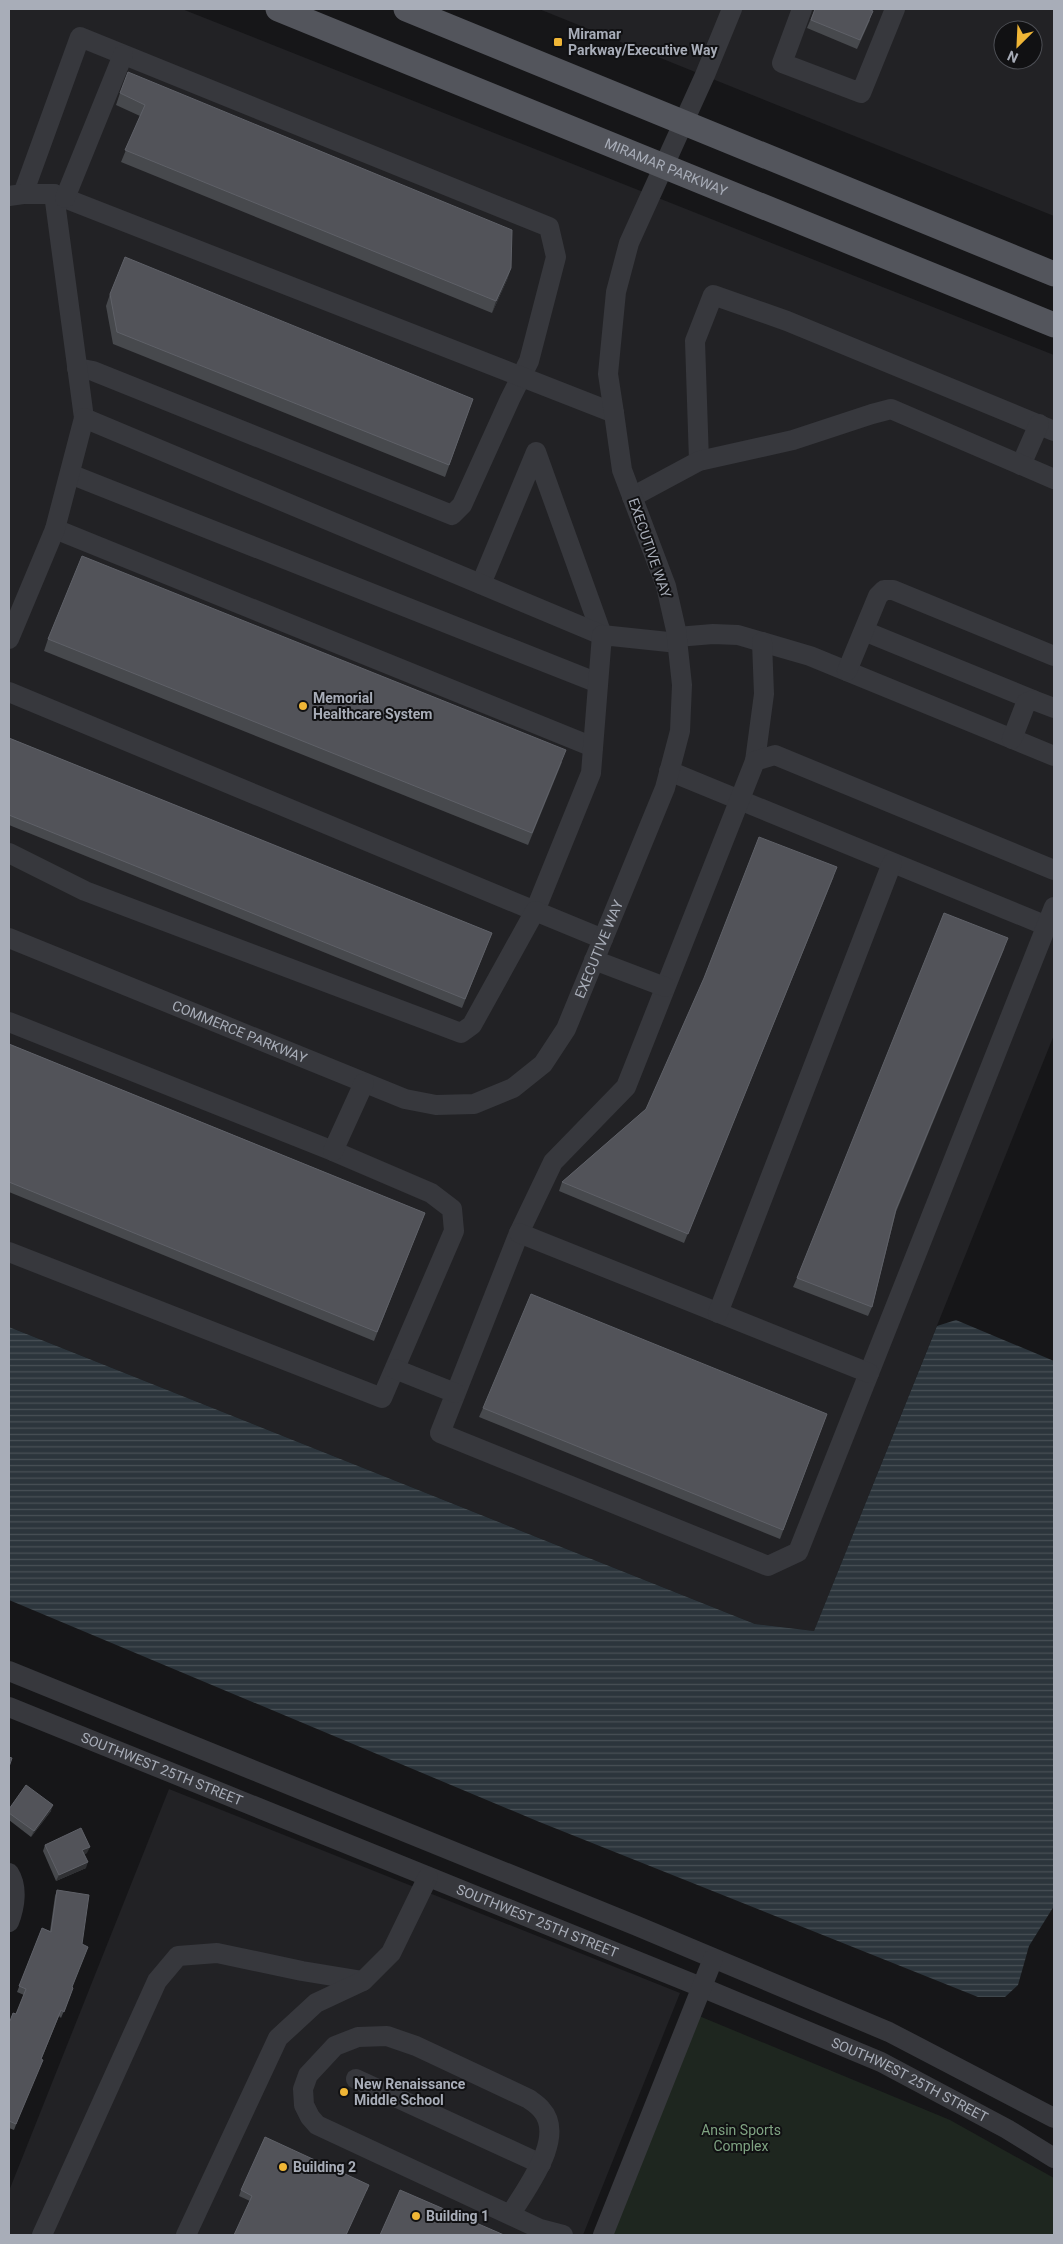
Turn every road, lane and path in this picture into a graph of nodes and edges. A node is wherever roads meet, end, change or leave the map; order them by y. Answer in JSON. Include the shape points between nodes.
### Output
{"nodes":[{"id":1,"x":278,"y":9,"type":"edge"},
{"id":2,"x":406,"y":9,"type":"edge"},
{"id":3,"x":732,"y":9,"type":"edge"},
{"id":4,"x":802,"y":9,"type":"edge"},
{"id":5,"x":895,"y":9,"type":"edge"},
{"id":6,"x":123,"y":55,"type":"junction"},
{"id":7,"x":683,"y":124,"type":"junction"},
{"id":8,"x":664,"y":165,"type":"junction"},
{"id":9,"x":16,"y":195,"type":"edge"},
{"id":10,"x":59,"y":196,"type":"junction"},
{"id":11,"x":1054,"y":274,"type":"edge"},
{"id":12,"x":1054,"y":324,"type":"edge"},
{"id":13,"x":77,"y":368,"type":"junction"},
{"id":14,"x":521,"y":376,"type":"junction"},
{"id":15,"x":614,"y":413,"type":"junction"},
{"id":16,"x":84,"y":418,"type":"junction"},
{"id":17,"x":1046,"y":427,"type":"edge"},
{"id":18,"x":699,"y":461,"type":"junction"},
{"id":19,"x":1021,"y":465,"type":"junction"},
{"id":20,"x":70,"y":474,"type":"junction"},
{"id":21,"x":1054,"y":479,"type":"edge"},
{"id":22,"x":632,"y":498,"type":"junction"},
{"id":23,"x":55,"y":529,"type":"junction"},
{"id":24,"x":481,"y":584,"type":"junction"},
{"id":25,"x":864,"y":631,"type":"junction"},
{"id":26,"x":602,"y":635,"type":"junction"},
{"id":27,"x":9,"y":639,"type":"edge"},
{"id":28,"x":677,"y":640,"type":"junction"},
{"id":29,"x":762,"y":642,"type":"junction"},
{"id":30,"x":1054,"y":656,"type":"edge"},
{"id":31,"x":847,"y":671,"type":"junction"},
{"id":32,"x":598,"y":683,"type":"junction"},
{"id":33,"x":9,"y":692,"type":"edge"},
{"id":34,"x":1033,"y":700,"type":"junction"},
{"id":35,"x":1054,"y":708,"type":"edge"},
{"id":36,"x":1012,"y":739,"type":"junction"},
{"id":37,"x":593,"y":747,"type":"junction"},
{"id":38,"x":1054,"y":756,"type":"edge"},
{"id":39,"x":755,"y":762,"type":"junction"},
{"id":40,"x":669,"y":771,"type":"junction"},
{"id":41,"x":739,"y":800,"type":"junction"},
{"id":42,"x":9,"y":853,"type":"edge"},
{"id":43,"x":892,"y":863,"type":"junction"},
{"id":44,"x":1054,"y":870,"type":"edge"},
{"id":45,"x":1054,"y":907,"type":"edge"},
{"id":46,"x":535,"y":911,"type":"junction"},
{"id":47,"x":1047,"y":926,"type":"junction"},
{"id":48,"x":9,"y":939,"type":"edge"},
{"id":49,"x":603,"y":939,"type":"junction"},
{"id":50,"x":594,"y":960,"type":"junction"},
{"id":51,"x":665,"y":988,"type":"junction"},
{"id":52,"x":9,"y":1022,"type":"edge"},
{"id":53,"x":364,"y":1083,"type":"junction"},
{"id":54,"x":474,"y":1104,"type":"joint"},
{"id":55,"x":333,"y":1151,"type":"junction"},
{"id":56,"x":519,"y":1233,"type":"junction"},
{"id":57,"x":9,"y":1252,"type":"edge"},
{"id":58,"x":718,"y":1313,"type":"junction"},
{"id":59,"x":395,"y":1369,"type":"junction"},
{"id":60,"x":869,"y":1374,"type":"junction"},
{"id":61,"x":455,"y":1394,"type":"junction"},
{"id":62,"x":9,"y":1671,"type":"edge"},
{"id":63,"x":9,"y":1708,"type":"edge"},
{"id":64,"x":428,"y":1876,"type":"junction"},
{"id":65,"x":11,"y":1877,"type":"edge"},
{"id":66,"x":9,"y":1922,"type":"edge"},
{"id":67,"x":713,"y":1959,"type":"junction"},
{"id":68,"x":363,"y":1981,"type":"junction"},
{"id":69,"x":701,"y":1987,"type":"junction"},
{"id":70,"x":356,"y":2079,"type":"dead end"},
{"id":71,"x":1054,"y":2118,"type":"edge"},
{"id":72,"x":1054,"y":2158,"type":"edge"},
{"id":73,"x":541,"y":2164,"type":"junction"},
{"id":74,"x":510,"y":2214,"type":"junction"},
{"id":75,"x":42,"y":2235,"type":"edge"},
{"id":76,"x":186,"y":2235,"type":"edge"},
{"id":77,"x":563,"y":2235,"type":"edge"},
{"id":78,"x":603,"y":2235,"type":"edge"}],
"edges":[{"from":1,"to":8,"type":"main road","name":"MIRAMAR PARKWAY"},
{"from":2,"to":7,"type":"main road"},
{"from":3,"to":7,"type":"street","name":"EXECUTIVE WAY"},
{"from":4,"to":5,"type":"street","via":[[782,63],[861,93]]},
{"from":6,"to":9,"type":"street","via":[[80,37]]},
{"from":6,"to":10,"type":"street"},
{"from":6,"to":14,"type":"street","via":[[549,227],[556,256],[529,361]]},
{"from":7,"to":8,"type":"street","name":"EXECUTIVE WAY"},
{"from":7,"to":11,"type":"main road"},
{"from":8,"to":12,"type":"main road","name":"MIRAMAR PARKWAY"},
{"from":8,"to":15,"type":"street","name":"EXECUTIVE WAY","via":[[629,243],[616,292],[608,374]]},
{"from":9,"to":10,"type":"street"},
{"from":10,"to":13,"type":"street"},
{"from":10,"to":14,"type":"street"},
{"from":13,"to":14,"type":"street","via":[[93,371],[452,515],[462,505]]},
{"from":13,"to":16,"type":"street"},
{"from":14,"to":15,"type":"street"},
{"from":15,"to":22,"type":"street","name":"EXECUTIVE WAY","via":[[622,470]]},
{"from":16,"to":20,"type":"street"},
{"from":16,"to":24,"type":"street"},
{"from":17,"to":18,"type":"street","via":[[787,321],[712,295],[695,341]]},
{"from":17,"to":19,"type":"street"},
{"from":18,"to":19,"type":"street","via":[[793,440],[891,409]]},
{"from":18,"to":22,"type":"street"},
{"from":19,"to":21,"type":"street"},
{"from":20,"to":23,"type":"street"},
{"from":20,"to":32,"type":"street"},
{"from":22,"to":28,"type":"street","name":"EXECUTIVE WAY","via":[[666,586]]},
{"from":23,"to":27,"type":"street"},
{"from":23,"to":37,"type":"street"},
{"from":24,"to":26,"type":"street"},
{"from":24,"to":26,"type":"street","via":[[536,452]]},
{"from":25,"to":30,"type":"street","via":[[878,596],[884,590],[893,590]]},
{"from":25,"to":31,"type":"street"},
{"from":25,"to":34,"type":"street"},
{"from":26,"to":28,"type":"street"},
{"from":26,"to":32,"type":"street"},
{"from":28,"to":29,"type":"street","via":[[712,634],[738,634]]},
{"from":28,"to":40,"type":"street","name":"EXECUTIVE WAY","via":[[682,685],[680,722]]},
{"from":29,"to":31,"type":"street"},
{"from":29,"to":39,"type":"street","via":[[764,694]]},
{"from":31,"to":36,"type":"street"},
{"from":32,"to":37,"type":"street"},
{"from":33,"to":46,"type":"street"},
{"from":34,"to":35,"type":"street"},
{"from":34,"to":36,"type":"street","via":[[1026,703]]},
{"from":36,"to":38,"type":"street"},
{"from":37,"to":46,"type":"street","via":[[591,773]]},
{"from":39,"to":41,"type":"street"},
{"from":39,"to":44,"type":"street","via":[[776,755]]},
{"from":40,"to":41,"type":"street"},
{"from":40,"to":49,"type":"street","name":"EXECUTIVE WAY"},
{"from":41,"to":43,"type":"street"},
{"from":41,"to":51,"type":"street"},
{"from":42,"to":46,"type":"street","via":[[85,891],[461,1032],[472,1025]]},
{"from":43,"to":47,"type":"street"},
{"from":43,"to":58,"type":"street"},
{"from":45,"to":47,"type":"street"},
{"from":46,"to":49,"type":"street"},
{"from":47,"to":60,"type":"street"},
{"from":48,"to":53,"type":"street","name":"COMMERCE PARKWAY"},
{"from":49,"to":50,"type":"street","name":"EXECUTIVE WAY"},
{"from":50,"to":51,"type":"street"},
{"from":50,"to":54,"type":"street","name":"EXECUTIVE WAY","via":[[566,1029],[543,1064],[513,1088]]},
{"from":51,"to":56,"type":"street","via":[[626,1087],[553,1162]]},
{"from":52,"to":55,"type":"street"},
{"from":53,"to":54,"type":"street","name":"COMMERCE PARKWAY","via":[[405,1099],[436,1105]]},
{"from":53,"to":55,"type":"street"},
{"from":55,"to":59,"type":"street","via":[[431,1193],[452,1209],[454,1231]]},
{"from":56,"to":58,"type":"street"},
{"from":56,"to":61,"type":"street"},
{"from":57,"to":59,"type":"street","via":[[382,1398]]},
{"from":58,"to":60,"type":"street"},
{"from":59,"to":61,"type":"street"},
{"from":60,"to":61,"type":"street","via":[[798,1552],[768,1566],[440,1433]]},
{"from":62,"to":67,"type":"street"},
{"from":63,"to":64,"type":"street","name":"SOUTHWEST 25TH STREET"},
{"from":64,"to":68,"type":"street","via":[[391,1953]]},
{"from":64,"to":69,"type":"street","name":"SOUTHWEST 25TH STREET"},
{"from":65,"to":66,"type":"street","via":[[14,1909]]},
{"from":67,"to":69,"type":"street"},
{"from":67,"to":71,"type":"street","via":[[889,2032]]},
{"from":68,"to":75,"type":"street","via":[[217,1953],[178,1956],[157,1981]]},
{"from":68,"to":76,"type":"street","via":[[316,2003],[278,2038]]},
{"from":69,"to":72,"type":"street","name":"SOUTHWEST 25TH STREET","via":[[881,2062],[1007,2129]]},
{"from":69,"to":78,"type":"street"},
{"from":70,"to":73,"type":"street"},
{"from":73,"to":74,"type":"street"},
{"from":73,"to":74,"type":"street","via":[[549,2142],[549,2124],[542,2110],[529,2099],[409,2044],[387,2036],[358,2037],[335,2046],[308,2076],[303,2089],[304,2106],[316,2125]]},
{"from":74,"to":77,"type":"street","via":[[540,2229]]}]}
